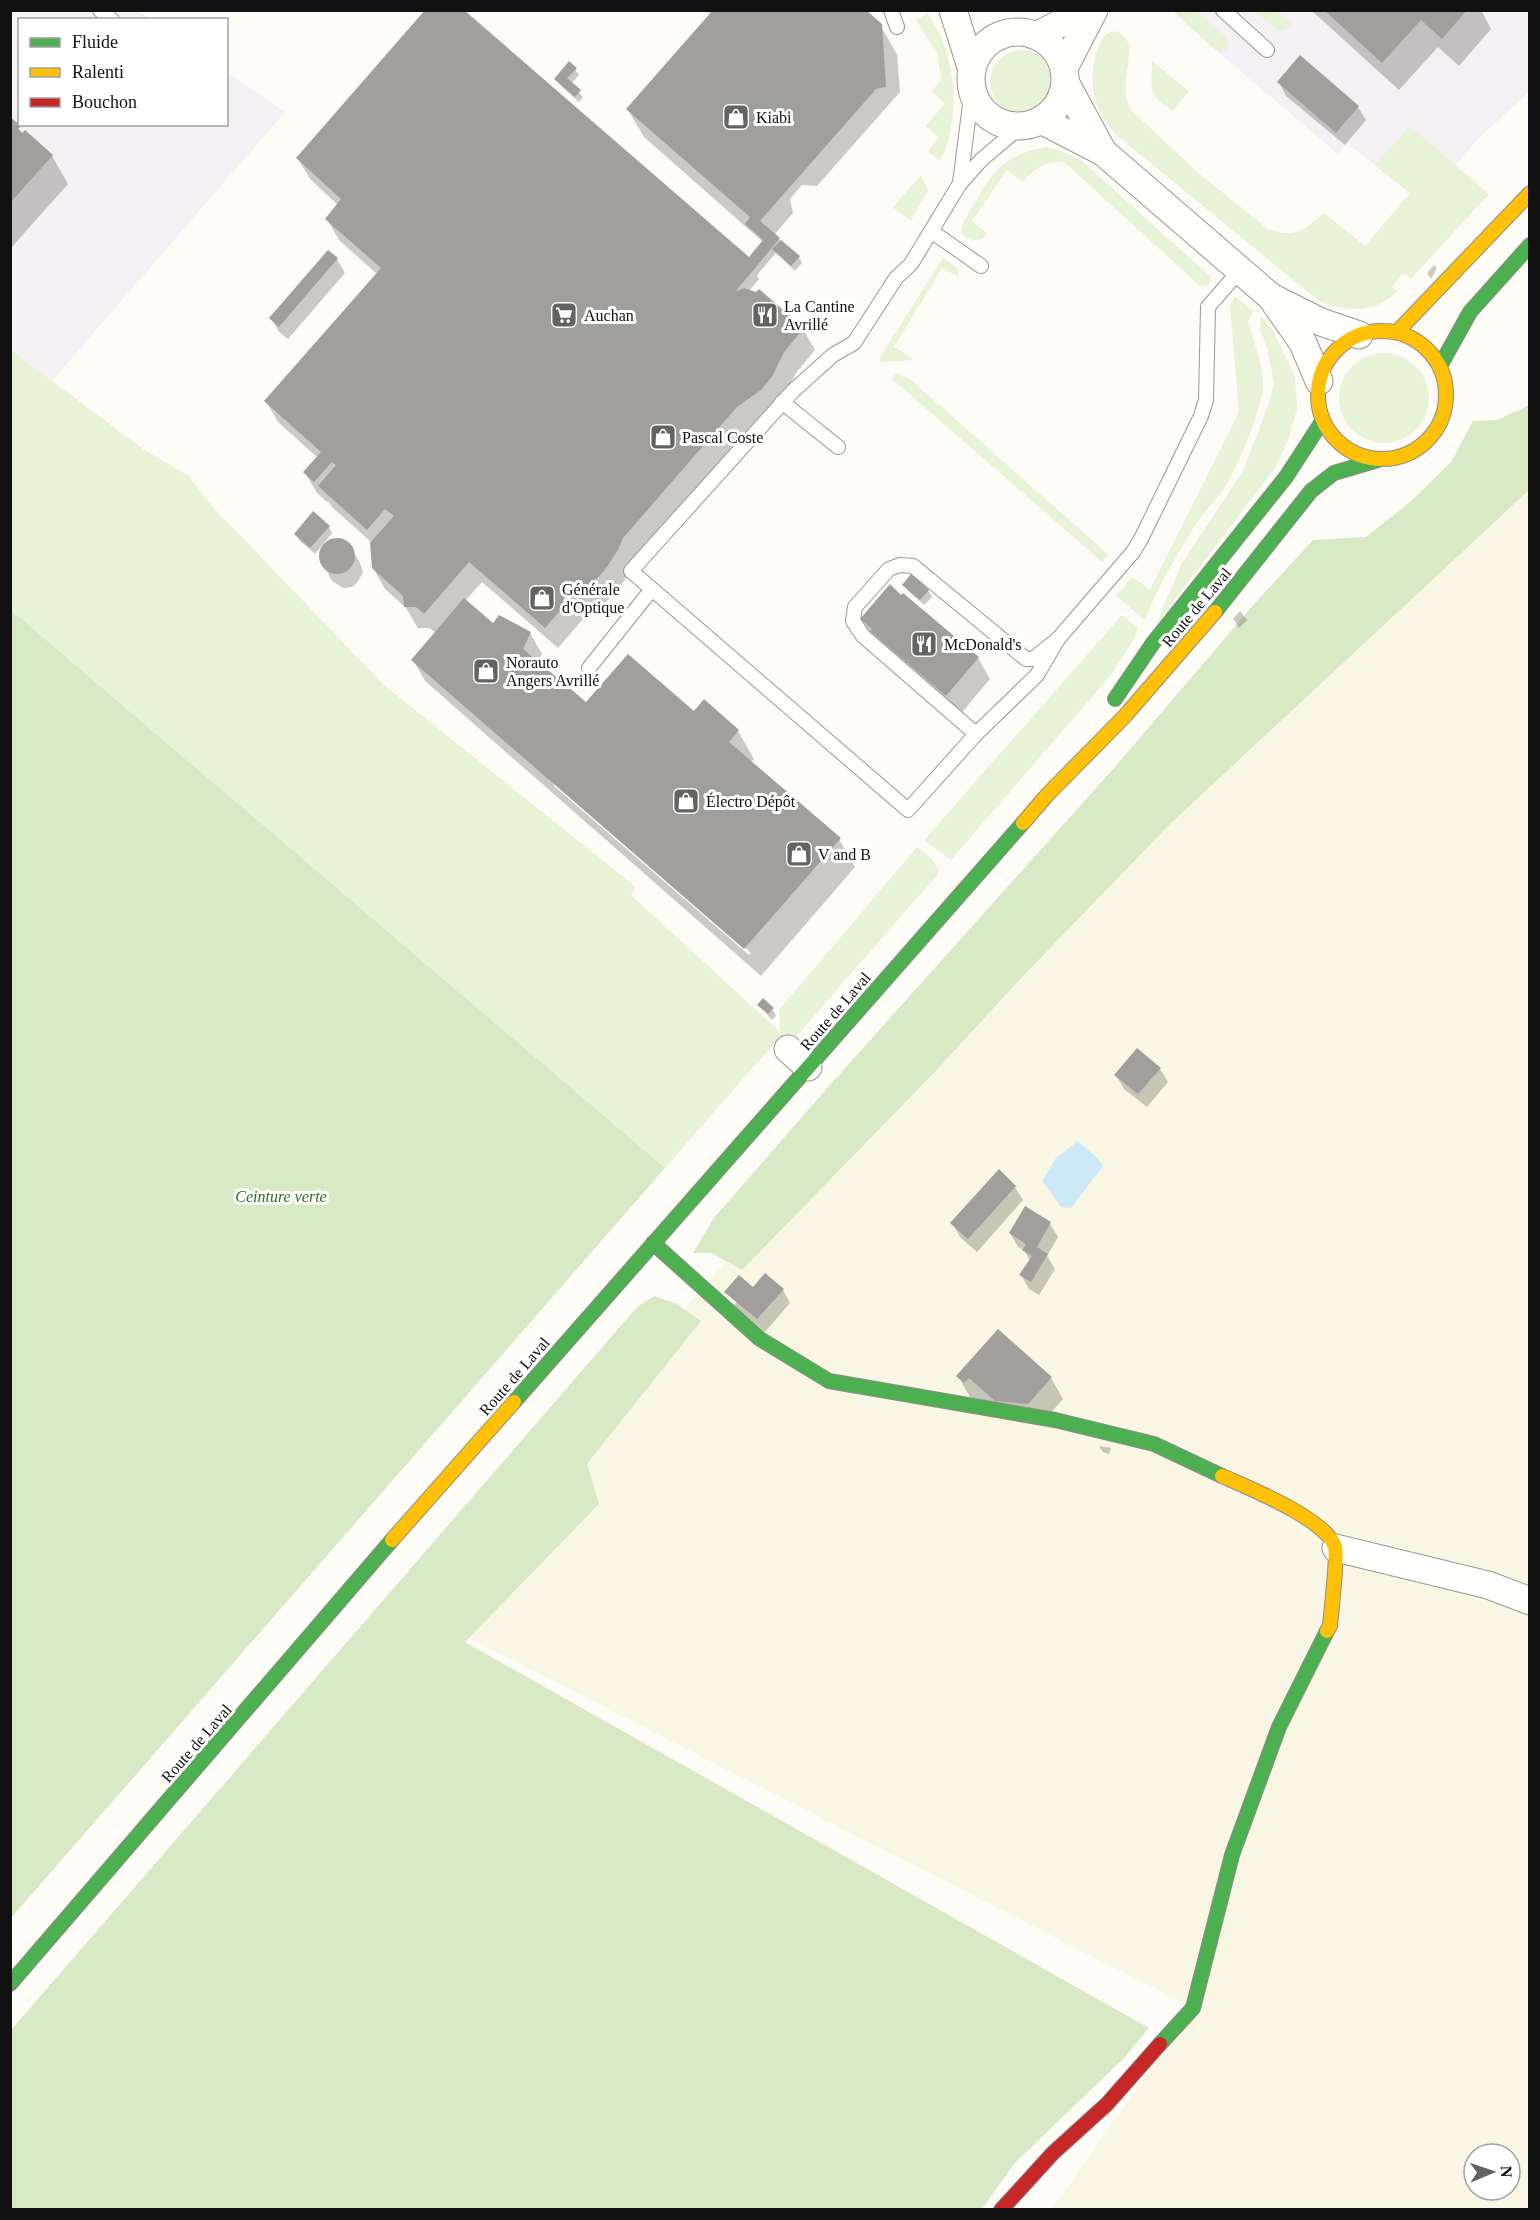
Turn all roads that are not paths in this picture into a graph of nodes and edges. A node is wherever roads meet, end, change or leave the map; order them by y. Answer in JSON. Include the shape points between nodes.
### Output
{"nodes":[{"id":1,"x":891,"y":10,"type":"edge"},
{"id":2,"x":954,"y":10,"type":"edge"},
{"id":3,"x":1086,"y":10,"type":"edge"},
{"id":4,"x":1094,"y":10,"type":"edge"},
{"id":5,"x":1223,"y":10,"type":"edge"},
{"id":6,"x":897,"y":27,"type":"dead end"},
{"id":7,"x":1001,"y":35,"type":"junction"},
{"id":8,"x":1036,"y":36,"type":"junction"},
{"id":9,"x":1266,"y":50,"type":"dead end"},
{"id":10,"x":1064,"y":75,"type":"junction"},
{"id":11,"x":972,"y":79,"type":"junction"},
{"id":12,"x":1030,"y":124,"type":"junction"},
{"id":13,"x":1103,"y":152,"type":"junction"},
{"id":14,"x":959,"y":185,"type":"junction"},
{"id":15,"x":1530,"y":193,"type":"edge"},
{"id":16,"x":931,"y":231,"type":"junction"},
{"id":17,"x":1530,"y":245,"type":"edge"},
{"id":18,"x":981,"y":266,"type":"dead end"},
{"id":19,"x":1240,"y":270,"type":"junction"},
{"id":20,"x":1271,"y":297,"type":"junction"},
{"id":21,"x":1397,"y":332,"type":"junction"},
{"id":22,"x":1359,"y":335,"type":"junction"},
{"id":23,"x":1440,"y":366,"type":"junction"},
{"id":24,"x":1319,"y":381,"type":"junction"},
{"id":25,"x":782,"y":402,"type":"junction"},
{"id":26,"x":1323,"y":420,"type":"junction"},
{"id":27,"x":838,"y":447,"type":"dead end"},
{"id":28,"x":1378,"y":460,"type":"junction"},
{"id":29,"x":652,"y":589,"type":"junction"},
{"id":30,"x":1058,"y":639,"type":"junction"},
{"id":31,"x":589,"y":668,"type":"dead end"},
{"id":32,"x":976,"y":734,"type":"junction"},
{"id":33,"x":1048,"y":794,"type":"junction"},
{"id":34,"x":788,"y":1049,"type":"dead end"},
{"id":35,"x":808,"y":1066,"type":"junction"},
{"id":36,"x":653,"y":1243,"type":"junction"},
{"id":37,"x":1336,"y":1548,"type":"junction"},
{"id":38,"x":1530,"y":1601,"type":"edge"},
{"id":39,"x":10,"y":1984,"type":"edge"},
{"id":40,"x":1000,"y":2210,"type":"edge"}],
"edges":[{"from":1,"to":6,"type":"lane"},
{"from":2,"to":7,"type":"street"},
{"from":2,"to":11,"type":"street"},
{"from":3,"to":8,"type":"street"},
{"from":4,"to":10,"type":"street"},
{"from":5,"to":9,"type":"lane"},
{"from":7,"to":8,"type":"street","via":[[1012,32]]},
{"from":7,"to":11,"type":"street","via":[[978,55]]},
{"from":8,"to":10,"type":"street","via":[[1058,55]]},
{"from":10,"to":12,"type":"street","via":[[1058,104],[1051,113]]},
{"from":10,"to":13,"type":"street"},
{"from":11,"to":12,"type":"street","via":[[978,104],[989,116],[1004,124]]},
{"from":11,"to":14,"type":"lane"},
{"from":12,"to":13,"type":"street"},
{"from":12,"to":14,"type":"lane","via":[[981,160]]},
{"from":13,"to":19,"type":"street"},
{"from":14,"to":16,"type":"lane"},
{"from":15,"to":21,"type":"main road"},
{"from":16,"to":18,"type":"lane"},
{"from":16,"to":25,"type":"lane","via":[[854,344],[825,362]]},
{"from":17,"to":23,"type":"main road","via":[[1470,312]]},
{"from":19,"to":20,"type":"street"},
{"from":19,"to":30,"type":"lane","via":[[1208,307],[1206,400],[1169,484],[1133,552]]},
{"from":20,"to":22,"type":"street","via":[[1321,322]]},
{"from":20,"to":24,"type":"street","via":[[1303,343]]},
{"from":21,"to":22,"type":"main road","via":[[1384,330]]},
{"from":21,"to":23,"type":"main road","via":[[1424,345]]},
{"from":22,"to":24,"type":"main road","via":[[1336,349],[1324,365]]},
{"from":23,"to":28,"type":"main road","via":[[1447,396],[1443,417],[1432,436],[1418,449],[1397,458]]},
{"from":24,"to":26,"type":"main road","via":[[1318,403]]},
{"from":25,"to":27,"type":"lane"},
{"from":25,"to":29,"type":"lane","via":[[631,571]]},
{"from":26,"to":28,"type":"main road","via":[[1340,444]]},
{"from":26,"to":33,"type":"main road","name":"Route de Laval","via":[[1277,490],[1158,636]]},
{"from":28,"to":33,"type":"main road","name":"Route de Laval","via":[[1334,473],[1311,491],[1227,598],[1124,717]]},
{"from":29,"to":31,"type":"lane"},
{"from":29,"to":32,"type":"lane","via":[[908,810]]},
{"from":30,"to":32,"type":"lane","via":[[1037,675]]},
{"from":30,"to":32,"type":"lane","via":[[1033,659],[1026,659],[913,566],[889,569],[855,607],[853,621],[863,636]]},
{"from":33,"to":35,"type":"main road","name":"Route de Laval"},
{"from":34,"to":35,"type":"street"},
{"from":35,"to":36,"type":"main road","name":"Route de Laval"},
{"from":36,"to":37,"type":"main road","via":[[760,1339],[829,1381],[1055,1420],[1154,1444],[1286,1505],[1328,1534]]},
{"from":36,"to":39,"type":"main road","name":"Route de Laval"},
{"from":37,"to":38,"type":"street","via":[[1488,1585]]},
{"from":37,"to":40,"type":"main road","via":[[1330,1626],[1279,1727],[1232,1855],[1193,2008],[1107,2104],[1053,2153]]}]}
